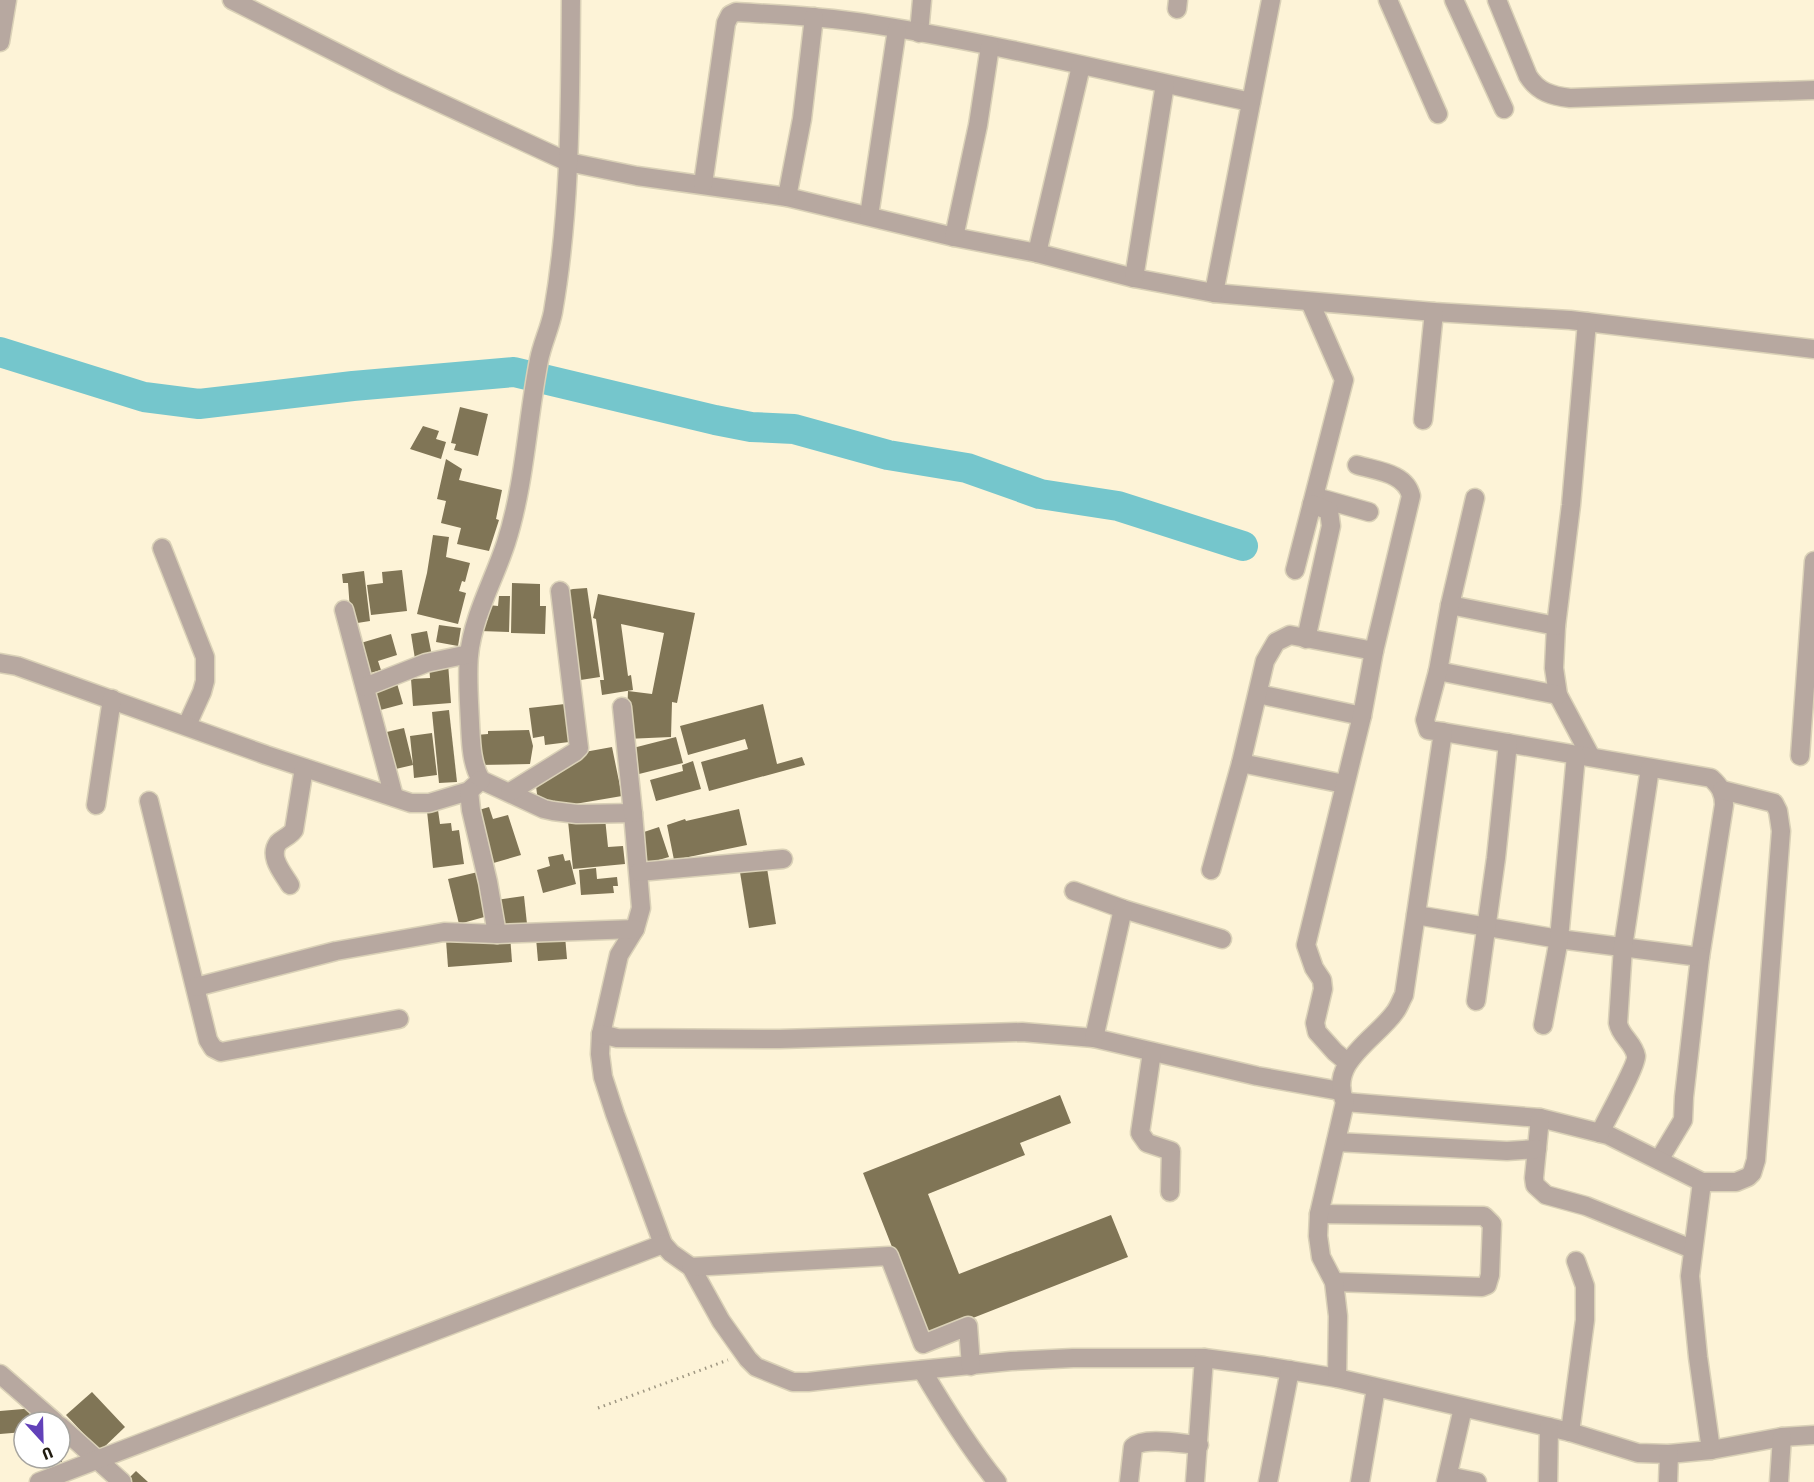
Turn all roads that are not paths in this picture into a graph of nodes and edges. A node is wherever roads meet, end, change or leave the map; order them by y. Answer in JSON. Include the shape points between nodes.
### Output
{"nodes":[{"id":1,"x":7,"y":0,"type":"edge"},
{"id":2,"x":232,"y":0,"type":"edge"},
{"id":3,"x":571,"y":0,"type":"edge"},
{"id":4,"x":922,"y":0,"type":"edge"},
{"id":5,"x":1271,"y":0,"type":"edge"},
{"id":6,"x":1388,"y":0,"type":"edge"},
{"id":7,"x":1454,"y":0,"type":"edge"},
{"id":8,"x":1497,"y":0,"type":"edge"},
{"id":9,"x":726,"y":8,"type":"edge"},
{"id":10,"x":814,"y":17,"type":"junction"},
{"id":11,"x":897,"y":28,"type":"junction"},
{"id":12,"x":919,"y":33,"type":"junction"},
{"id":13,"x":0,"y":42,"type":"edge"},
{"id":14,"x":990,"y":46,"type":"junction"},
{"id":15,"x":1081,"y":66,"type":"junction"},
{"id":16,"x":1165,"y":84,"type":"junction"},
{"id":17,"x":1814,"y":90,"type":"edge"},
{"id":18,"x":1251,"y":102,"type":"junction"},
{"id":19,"x":1504,"y":109,"type":"dead end"},
{"id":20,"x":1438,"y":114,"type":"dead end"},
{"id":21,"x":568,"y":162,"type":"junction"},
{"id":22,"x":703,"y":184,"type":"junction"},
{"id":23,"x":787,"y":197,"type":"junction"},
{"id":24,"x":868,"y":216,"type":"junction"},
{"id":25,"x":954,"y":237,"type":"junction"},
{"id":26,"x":1037,"y":254,"type":"junction"},
{"id":27,"x":1134,"y":278,"type":"junction"},
{"id":28,"x":1214,"y":293,"type":"junction"},
{"id":29,"x":1310,"y":302,"type":"junction"},
{"id":30,"x":1434,"y":312,"type":"junction"},
{"id":31,"x":1587,"y":322,"type":"junction"},
{"id":32,"x":1814,"y":349,"type":"edge"},
{"id":33,"x":1423,"y":420,"type":"dead end"},
{"id":34,"x":1357,"y":465,"type":"dead end"},
{"id":35,"x":1475,"y":498,"type":"dead end"},
{"id":36,"x":1313,"y":500,"type":"junction"},
{"id":37,"x":1369,"y":512,"type":"dead end"},
{"id":38,"x":162,"y":548,"type":"dead end"},
{"id":39,"x":1814,"y":561,"type":"edge"},
{"id":40,"x":1295,"y":570,"type":"dead end"},
{"id":41,"x":560,"y":591,"type":"dead end"},
{"id":42,"x":1450,"y":605,"type":"junction"},
{"id":43,"x":344,"y":610,"type":"dead end"},
{"id":44,"x":1556,"y":626,"type":"junction"},
{"id":45,"x":1306,"y":639,"type":"junction"},
{"id":46,"x":1374,"y":651,"type":"junction"},
{"id":47,"x":469,"y":654,"type":"junction"},
{"id":48,"x":0,"y":663,"type":"edge"},
{"id":49,"x":1438,"y":671,"type":"junction"},
{"id":50,"x":365,"y":687,"type":"junction"},
{"id":51,"x":1258,"y":694,"type":"junction"},
{"id":52,"x":1558,"y":695,"type":"junction"},
{"id":53,"x":112,"y":699,"type":"junction"},
{"id":54,"x":622,"y":707,"type":"dead end"},
{"id":55,"x":1362,"y":716,"type":"junction"},
{"id":56,"x":187,"y":725,"type":"junction"},
{"id":57,"x":1443,"y":732,"type":"junction"},
{"id":58,"x":1508,"y":743,"type":"junction"},
{"id":59,"x":1583,"y":756,"type":"junction"},
{"id":60,"x":1800,"y":756,"type":"dead end"},
{"id":61,"x":1241,"y":764,"type":"junction"},
{"id":62,"x":304,"y":768,"type":"junction"},
{"id":63,"x":1650,"y":768,"type":"junction"},
{"id":64,"x":1344,"y":784,"type":"junction"},
{"id":65,"x":475,"y":786,"type":"junction"},
{"id":66,"x":1722,"y":790,"type":"junction"},
{"id":67,"x":510,"y":792,"type":"junction"},
{"id":68,"x":394,"y":797,"type":"junction"},
{"id":69,"x":149,"y":801,"type":"dead end"},
{"id":70,"x":96,"y":805,"type":"dead end"},
{"id":71,"x":633,"y":813,"type":"junction"},
{"id":72,"x":783,"y":859,"type":"dead end"},
{"id":73,"x":1211,"y":870,"type":"dead end"},
{"id":74,"x":639,"y":872,"type":"junction"},
{"id":75,"x":290,"y":885,"type":"dead end"},
{"id":76,"x":1074,"y":891,"type":"dead end"},
{"id":77,"x":1123,"y":909,"type":"junction"},
{"id":78,"x":1416,"y":915,"type":"junction"},
{"id":79,"x":1487,"y":927,"type":"junction"},
{"id":80,"x":635,"y":929,"type":"junction"},
{"id":81,"x":497,"y":934,"type":"junction"},
{"id":82,"x":1222,"y":939,"type":"dead end"},
{"id":83,"x":1559,"y":939,"type":"junction"},
{"id":84,"x":1623,"y":947,"type":"junction"},
{"id":85,"x":1700,"y":957,"type":"junction"},
{"id":86,"x":196,"y":987,"type":"junction"},
{"id":87,"x":1476,"y":1001,"type":"dead end"},
{"id":88,"x":399,"y":1019,"type":"dead end"},
{"id":89,"x":1543,"y":1025,"type":"dead end"},
{"id":90,"x":601,"y":1034,"type":"junction"},
{"id":91,"x":1094,"y":1038,"type":"junction"},
{"id":92,"x":1152,"y":1052,"type":"junction"},
{"id":93,"x":1347,"y":1062,"type":"junction"},
{"id":94,"x":1342,"y":1096,"type":"junction"},
{"id":95,"x":1540,"y":1118,"type":"junction"},
{"id":96,"x":1600,"y":1133,"type":"junction"},
{"id":97,"x":1336,"y":1142,"type":"junction"},
{"id":98,"x":1537,"y":1149,"type":"junction"},
{"id":99,"x":1659,"y":1160,"type":"junction"},
{"id":100,"x":1702,"y":1182,"type":"junction"},
{"id":101,"x":1170,"y":1192,"type":"dead end"},
{"id":102,"x":1319,"y":1214,"type":"junction"},
{"id":103,"x":663,"y":1244,"type":"junction"},
{"id":104,"x":1692,"y":1249,"type":"junction"},
{"id":105,"x":1575,"y":1261,"type":"dead end"},
{"id":106,"x":691,"y":1267,"type":"junction"},
{"id":107,"x":1334,"y":1282,"type":"junction"},
{"id":108,"x":1204,"y":1358,"type":"junction"},
{"id":109,"x":971,"y":1366,"type":"junction"},
{"id":110,"x":922,"y":1370,"type":"junction"},
{"id":111,"x":1290,"y":1370,"type":"junction"},
{"id":112,"x":0,"y":1374,"type":"edge"},
{"id":113,"x":1337,"y":1378,"type":"junction"},
{"id":114,"x":1376,"y":1388,"type":"junction"},
{"id":115,"x":1463,"y":1408,"type":"junction"},
{"id":116,"x":41,"y":1410,"type":"edge"},
{"id":117,"x":1549,"y":1427,"type":"junction"},
{"id":118,"x":1570,"y":1432,"type":"junction"},
{"id":119,"x":1814,"y":1435,"type":"edge"},
{"id":120,"x":72,"y":1436,"type":"edge"},
{"id":121,"x":1782,"y":1437,"type":"junction"},
{"id":122,"x":1199,"y":1445,"type":"junction"},
{"id":123,"x":1711,"y":1450,"type":"junction"},
{"id":124,"x":1669,"y":1454,"type":"junction"},
{"id":125,"x":98,"y":1459,"type":"junction"},
{"id":126,"x":1447,"y":1479,"type":"edge"},
{"id":127,"x":39,"y":1482,"type":"edge"},
{"id":128,"x":123,"y":1482,"type":"edge"},
{"id":129,"x":997,"y":1482,"type":"edge"},
{"id":130,"x":1129,"y":1482,"type":"edge"},
{"id":131,"x":1195,"y":1482,"type":"edge"},
{"id":132,"x":1268,"y":1482,"type":"edge"},
{"id":133,"x":1360,"y":1482,"type":"edge"},
{"id":134,"x":1477,"y":1482,"type":"edge"},
{"id":135,"x":1548,"y":1482,"type":"edge"},
{"id":136,"x":1668,"y":1482,"type":"edge"},
{"id":137,"x":1779,"y":1482,"type":"edge"}],
"edges":[{"from":1,"to":13,"type":"street"},
{"from":2,"to":21,"type":"street","via":[[394,82]]},
{"from":3,"to":21,"type":"street"},
{"from":4,"to":12,"type":"street"},
{"from":5,"to":18,"type":"street"},
{"from":6,"to":20,"type":"street"},
{"from":7,"to":19,"type":"street"},
{"from":8,"to":17,"type":"street","via":[[1528,76],[1534,86],[1554,97]]},
{"from":9,"to":10,"type":"street"},
{"from":9,"to":22,"type":"street"},
{"from":10,"to":11,"type":"street"},
{"from":10,"to":23,"type":"street","via":[[802,119]]},
{"from":11,"to":12,"type":"street"},
{"from":11,"to":24,"type":"street"},
{"from":12,"to":14,"type":"street"},
{"from":14,"to":15,"type":"street"},
{"from":14,"to":25,"type":"street"},
{"from":15,"to":16,"type":"street"},
{"from":15,"to":26,"type":"street"},
{"from":16,"to":18,"type":"street"},
{"from":16,"to":27,"type":"street"},
{"from":18,"to":28,"type":"street"},
{"from":21,"to":22,"type":"street"},
{"from":21,"to":47,"type":"street","via":[[553,314],[539,359],[515,509]]},
{"from":22,"to":23,"type":"street"},
{"from":23,"to":24,"type":"street"},
{"from":24,"to":25,"type":"street"},
{"from":25,"to":26,"type":"street"},
{"from":26,"to":27,"type":"street"},
{"from":27,"to":28,"type":"street"},
{"from":28,"to":29,"type":"street"},
{"from":29,"to":30,"type":"street"},
{"from":29,"to":36,"type":"street","via":[[1344,380]]},
{"from":30,"to":31,"type":"street"},
{"from":30,"to":33,"type":"street"},
{"from":31,"to":32,"type":"street"},
{"from":31,"to":44,"type":"street","via":[[1573,494]]},
{"from":34,"to":46,"type":"street","via":[[1402,480],[1411,496]]},
{"from":35,"to":42,"type":"street"},
{"from":36,"to":37,"type":"street"},
{"from":36,"to":40,"type":"street"},
{"from":36,"to":45,"type":"street","via":[[1329,511],[1331,526]]},
{"from":38,"to":56,"type":"street","via":[[205,657],[202,693]]},
{"from":39,"to":60,"type":"street"},
{"from":41,"to":67,"type":"street","via":[[579,747]]},
{"from":42,"to":44,"type":"street"},
{"from":42,"to":49,"type":"street"},
{"from":43,"to":50,"type":"street"},
{"from":44,"to":52,"type":"street","via":[[1554,668]]},
{"from":45,"to":46,"type":"street"},
{"from":45,"to":51,"type":"street","via":[[1290,635],[1276,642],[1264,661]]},
{"from":46,"to":55,"type":"street"},
{"from":47,"to":50,"type":"street","via":[[426,663]]},
{"from":47,"to":65,"type":"street"},
{"from":48,"to":53,"type":"street"},
{"from":49,"to":52,"type":"street"},
{"from":49,"to":57,"type":"street","via":[[1425,723],[1430,731]]},
{"from":50,"to":68,"type":"street"},
{"from":51,"to":55,"type":"street"},
{"from":51,"to":61,"type":"street"},
{"from":52,"to":59,"type":"street"},
{"from":53,"to":56,"type":"street"},
{"from":53,"to":70,"type":"street"},
{"from":54,"to":71,"type":"street"},
{"from":55,"to":64,"type":"street"},
{"from":56,"to":62,"type":"street"},
{"from":57,"to":58,"type":"street"},
{"from":57,"to":78,"type":"street"},
{"from":58,"to":59,"type":"street"},
{"from":58,"to":79,"type":"street"},
{"from":59,"to":63,"type":"street"},
{"from":59,"to":83,"type":"street"},
{"from":61,"to":64,"type":"street"},
{"from":61,"to":73,"type":"street"},
{"from":62,"to":68,"type":"street"},
{"from":62,"to":75,"type":"street","via":[[294,830],[279,842],[275,851],[277,863]]},
{"from":63,"to":66,"type":"street","via":[[1711,778]]},
{"from":63,"to":84,"type":"street"},
{"from":64,"to":93,"type":"street","via":[[1306,945],[1322,980],[1317,1032]]},
{"from":65,"to":67,"type":"street"},
{"from":65,"to":68,"type":"street","via":[[420,804]]},
{"from":65,"to":81,"type":"street","via":[[471,810]]},
{"from":66,"to":85,"type":"street","via":[[1724,805]]},
{"from":66,"to":100,"type":"street","via":[[1774,803],[1781,831],[1756,1160],[1752,1173],[1736,1182]]},
{"from":67,"to":71,"type":"street","via":[[553,811]]},
{"from":69,"to":86,"type":"street"},
{"from":71,"to":74,"type":"street"},
{"from":72,"to":74,"type":"street"},
{"from":74,"to":80,"type":"street","via":[[641,908]]},
{"from":76,"to":77,"type":"street"},
{"from":77,"to":82,"type":"street"},
{"from":77,"to":91,"type":"street"},
{"from":78,"to":79,"type":"street"},
{"from":78,"to":93,"type":"street","via":[[1404,995],[1397,1011]]},
{"from":79,"to":83,"type":"street"},
{"from":79,"to":87,"type":"street"},
{"from":80,"to":81,"type":"street"},
{"from":80,"to":90,"type":"street","via":[[620,955]]},
{"from":81,"to":86,"type":"street","via":[[444,932],[374,943]]},
{"from":83,"to":84,"type":"street"},
{"from":83,"to":89,"type":"street"},
{"from":84,"to":85,"type":"street"},
{"from":84,"to":96,"type":"street","via":[[1618,1023],[1636,1059]]},
{"from":85,"to":99,"type":"street","via":[[1683,1120]]},
{"from":86,"to":88,"type":"street","via":[[208,1040],[221,1052]]},
{"from":90,"to":91,"type":"street","via":[[617,1038],[780,1039],[1022,1032]]},
{"from":90,"to":103,"type":"street","via":[[603,1077]]},
{"from":91,"to":92,"type":"street"},
{"from":92,"to":94,"type":"street"},
{"from":92,"to":101,"type":"street","via":[[1140,1133],[1147,1143],[1171,1151]]},
{"from":93,"to":94,"type":"street"},
{"from":94,"to":95,"type":"street"},
{"from":94,"to":97,"type":"street"},
{"from":95,"to":96,"type":"street"},
{"from":95,"to":98,"type":"street"},
{"from":96,"to":99,"type":"street"},
{"from":97,"to":98,"type":"street","via":[[1507,1151]]},
{"from":97,"to":102,"type":"street"},
{"from":98,"to":104,"type":"street","via":[[1534,1185],[1546,1195],[1586,1206]]},
{"from":99,"to":100,"type":"street"},
{"from":100,"to":104,"type":"street"},
{"from":102,"to":107,"type":"street","via":[[1319,1249]]},
{"from":102,"to":107,"type":"street","via":[[1484,1216],[1492,1224],[1490,1275],[1487,1285],[1482,1287]]},
{"from":103,"to":106,"type":"street"},
{"from":103,"to":125,"type":"street"},
{"from":104,"to":123,"type":"street","via":[[1692,1307]]},
{"from":105,"to":118,"type":"street","via":[[1585,1286],[1585,1320]]},
{"from":106,"to":109,"type":"street","via":[[889,1256],[923,1344],[968,1326]]},
{"from":106,"to":110,"type":"street","via":[[721,1321],[756,1367],[793,1382],[808,1383]]},
{"from":107,"to":113,"type":"street"},
{"from":108,"to":109,"type":"street","via":[[1073,1358]]},
{"from":108,"to":111,"type":"street"},
{"from":108,"to":122,"type":"street"},
{"from":109,"to":110,"type":"street"},
{"from":110,"to":129,"type":"street","via":[[961,1435]]},
{"from":111,"to":113,"type":"street"},
{"from":111,"to":132,"type":"street"},
{"from":112,"to":116,"type":"street"},
{"from":113,"to":114,"type":"street"},
{"from":114,"to":115,"type":"street"},
{"from":114,"to":133,"type":"street"},
{"from":115,"to":117,"type":"street"},
{"from":115,"to":126,"type":"street"},
{"from":117,"to":118,"type":"street"},
{"from":117,"to":135,"type":"street"},
{"from":118,"to":124,"type":"street","via":[[1626,1450]]},
{"from":119,"to":121,"type":"street"},
{"from":120,"to":125,"type":"street"},
{"from":121,"to":123,"type":"street"},
{"from":121,"to":137,"type":"street"},
{"from":122,"to":130,"type":"street","via":[[1149,1441],[1136,1444]]},
{"from":122,"to":131,"type":"street"},
{"from":123,"to":124,"type":"street"},
{"from":124,"to":136,"type":"street"},
{"from":125,"to":127,"type":"street"},
{"from":125,"to":128,"type":"street"},
{"from":126,"to":134,"type":"street"}]}
